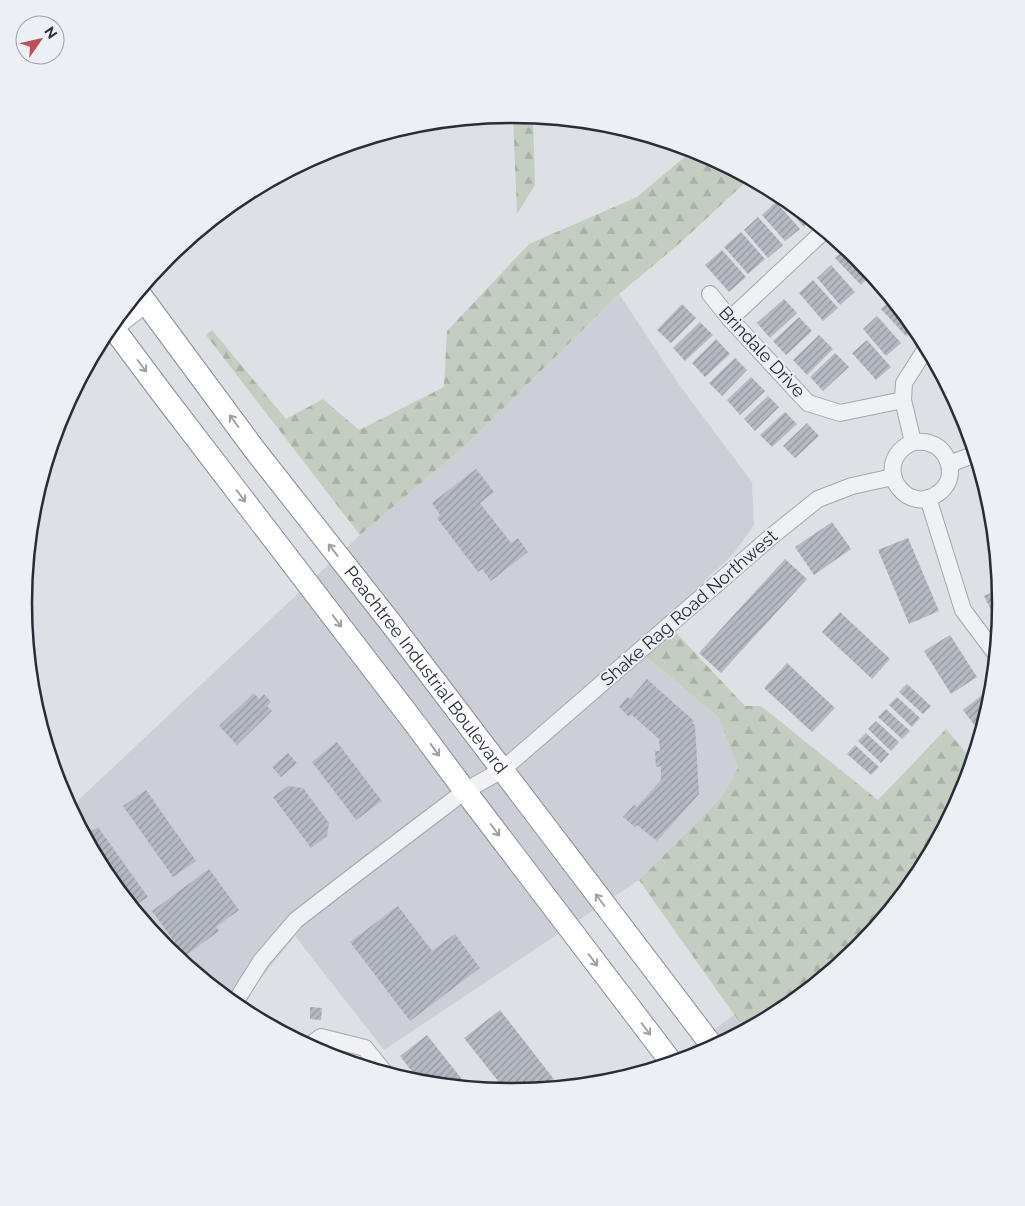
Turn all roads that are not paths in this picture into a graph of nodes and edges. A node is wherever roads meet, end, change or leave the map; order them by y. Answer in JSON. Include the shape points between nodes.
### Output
{"nodes":[{"id":1,"x":820,"y":235,"type":"edge"},
{"id":2,"x":710,"y":294,"type":"dead end"},
{"id":3,"x":143,"y":298,"type":"edge"},
{"id":4,"x":730,"y":318,"type":"junction"},
{"id":5,"x":116,"y":332,"type":"edge"},
{"id":6,"x":923,"y":354,"type":"edge"},
{"id":7,"x":903,"y":400,"type":"junction"},
{"id":8,"x":913,"y":442,"type":"junction"},
{"id":9,"x":969,"y":456,"type":"edge"},
{"id":10,"x":949,"y":464,"type":"junction"},
{"id":11,"x":893,"y":477,"type":"junction"},
{"id":12,"x":928,"y":498,"type":"junction"},
{"id":13,"x":990,"y":646,"type":"edge"},
{"id":14,"x":502,"y":770,"type":"junction"},
{"id":15,"x":465,"y":791,"type":"junction"},
{"id":16,"x":239,"y":997,"type":"edge"},
{"id":17,"x":316,"y":1040,"type":"edge"},
{"id":18,"x":708,"y":1041,"type":"edge"},
{"id":19,"x":668,"y":1058,"type":"edge"},
{"id":20,"x":378,"y":1064,"type":"edge"}],
"edges":[{"from":1,"to":4,"type":"street"},
{"from":2,"to":4,"type":"street","name":"Brindale Drive"},
{"from":14,"to":3,"type":"highway","name":"Peachtree Industrial Boulevard","one_way":true,"via":[[254,449]]},
{"from":4,"to":7,"type":"street","name":"Brindale Drive","via":[[808,403],[840,413]]},
{"from":5,"to":15,"type":"highway","one_way":true},
{"from":6,"to":7,"type":"street","via":[[904,382]]},
{"from":7,"to":8,"type":"street"},
{"from":8,"to":10,"type":"street","via":[[936,446]]},
{"from":8,"to":11,"type":"street","via":[[896,455]]},
{"from":9,"to":10,"type":"street"},
{"from":10,"to":12,"type":"street","via":[[946,486]]},
{"from":11,"to":12,"type":"street","via":[[906,495]]},
{"from":11,"to":14,"type":"street","name":"Shake Rag Road Northwest","via":[[852,486],[818,499]]},
{"from":12,"to":13,"type":"street","via":[[963,610]]},
{"from":14,"to":15,"type":"street","name":"Shake Rag Road Northwest"},
{"from":18,"to":14,"type":"highway","name":"Peachtree Industrial Boulevard","one_way":true},
{"from":15,"to":16,"type":"street","name":"Shake Rag Road Northwest","via":[[296,920],[261,962]]},
{"from":15,"to":19,"type":"highway","one_way":true},
{"from":17,"to":20,"type":"street","via":[[321,1037],[365,1048]]}]}
